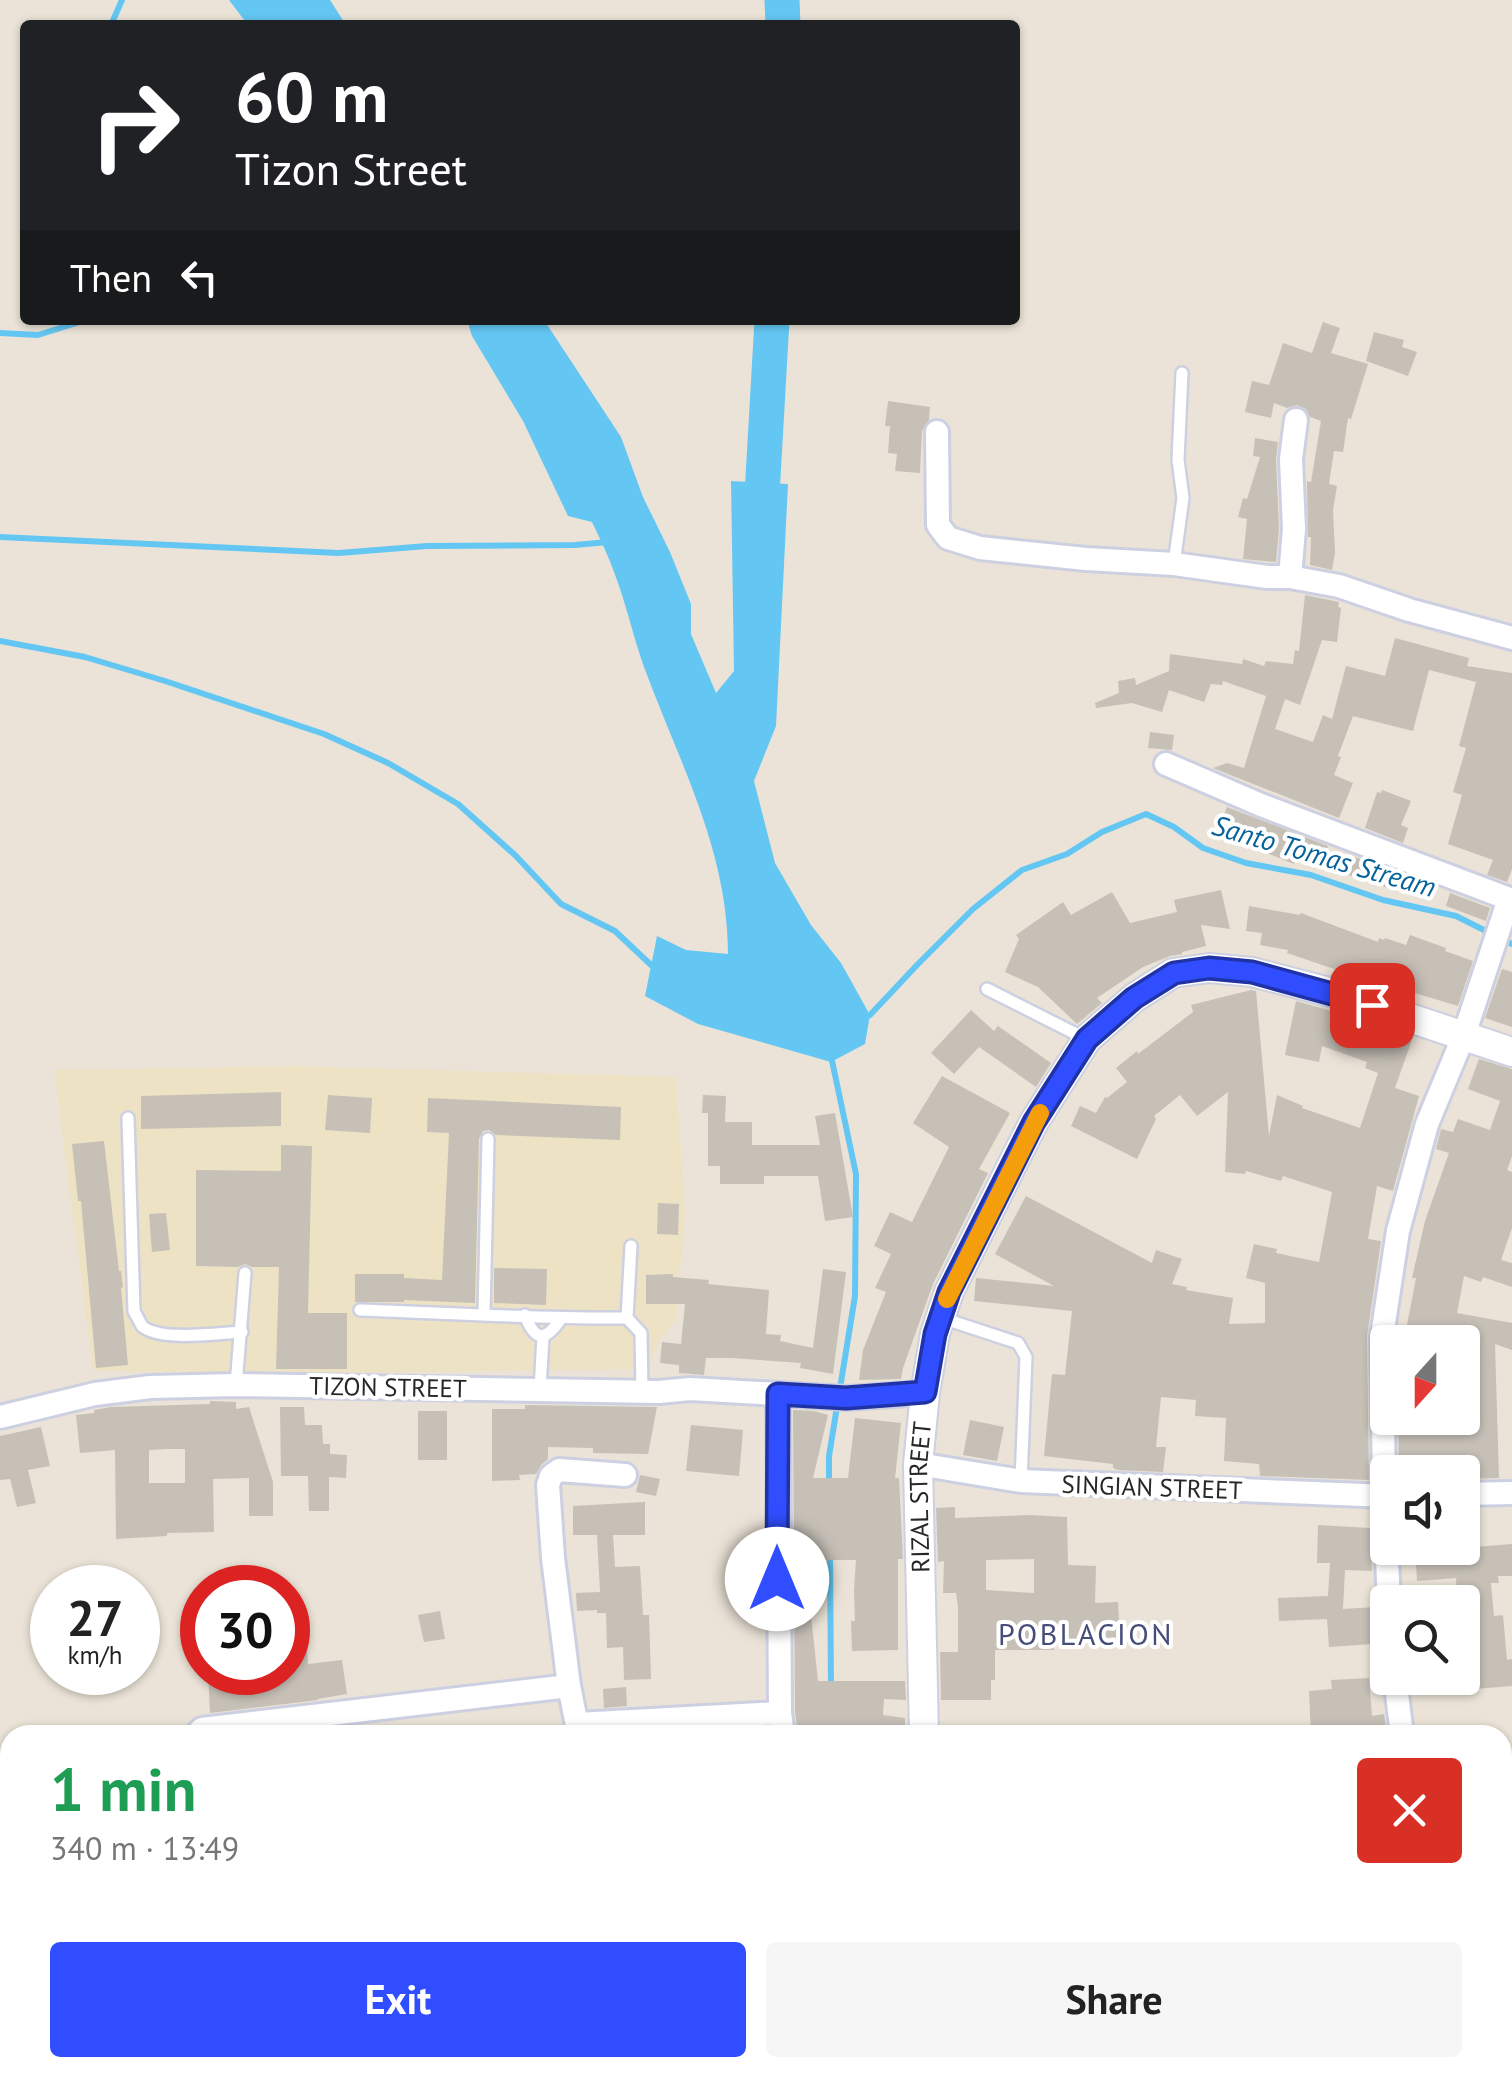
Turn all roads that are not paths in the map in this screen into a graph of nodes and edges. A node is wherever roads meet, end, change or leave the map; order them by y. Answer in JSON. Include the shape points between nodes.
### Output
{"nodes":[{"id":1,"x":1182,"y":373,"type":"dead end"},
{"id":2,"x":1296,"y":420,"type":"dead end"},
{"id":3,"x":938,"y":432,"type":"dead end"},
{"id":4,"x":1174,"y":564,"type":"junction"},
{"id":5,"x":1290,"y":577,"type":"junction"},
{"id":6,"x":1512,"y":638,"type":"edge"},
{"id":7,"x":1166,"y":764,"type":"dead end"},
{"id":8,"x":1510,"y":900,"type":"edge"},
{"id":9,"x":987,"y":989,"type":"dead end"},
{"id":10,"x":1464,"y":1036,"type":"junction"},
{"id":11,"x":1087,"y":1039,"type":"junction"},
{"id":12,"x":1512,"y":1052,"type":"edge"},
{"id":13,"x":128,"y":1118,"type":"dead end"},
{"id":14,"x":488,"y":1139,"type":"dead end"},
{"id":15,"x":631,"y":1246,"type":"dead end"},
{"id":16,"x":245,"y":1273,"type":"dead end"},
{"id":17,"x":360,"y":1310,"type":"dead end"},
{"id":18,"x":484,"y":1314,"type":"junction"},
{"id":19,"x":525,"y":1315,"type":"junction"},
{"id":20,"x":561,"y":1318,"type":"junction"},
{"id":21,"x":627,"y":1318,"type":"junction"},
{"id":22,"x":940,"y":1318,"type":"junction"},
{"id":23,"x":242,"y":1332,"type":"junction"},
{"id":24,"x":543,"y":1337,"type":"junction"},
{"id":25,"x":236,"y":1385,"type":"junction"},
{"id":26,"x":540,"y":1389,"type":"junction"},
{"id":27,"x":642,"y":1392,"type":"junction"},
{"id":28,"x":925,"y":1392,"type":"junction"},
{"id":29,"x":778,"y":1394,"type":"junction"},
{"id":30,"x":0,"y":1416,"type":"edge"},
{"id":31,"x":1385,"y":1455,"type":"edge"},
{"id":32,"x":918,"y":1464,"type":"junction"},
{"id":33,"x":624,"y":1475,"type":"dead end"},
{"id":34,"x":1021,"y":1482,"type":"junction"},
{"id":35,"x":1512,"y":1493,"type":"edge"},
{"id":36,"x":1480,"y":1494,"type":"edge"},
{"id":37,"x":1370,"y":1495,"type":"edge"},
{"id":38,"x":569,"y":1686,"type":"junction"},
{"id":39,"x":1397,"y":1695,"type":"edge"},
{"id":40,"x":781,"y":1724,"type":"edge"},
{"id":41,"x":236,"y":1725,"type":"edge"},
{"id":42,"x":577,"y":1725,"type":"edge"},
{"id":43,"x":747,"y":1725,"type":"edge"},
{"id":44,"x":924,"y":1725,"type":"edge"},
{"id":45,"x":1401,"y":1725,"type":"edge"}],
"edges":[{"from":1,"to":4,"type":"lane","via":[[1182,498]]},
{"from":2,"to":5,"type":"street"},
{"from":3,"to":4,"type":"street","via":[[938,525],[948,538],[980,548]]},
{"from":4,"to":5,"type":"street"},
{"from":5,"to":6,"type":"street"},
{"from":7,"to":8,"type":"street"},
{"from":8,"to":10,"type":"street"},
{"from":9,"to":11,"type":"lane"},
{"from":10,"to":11,"type":"street","name":"RIZAL STREET","via":[[1341,995],[1209,968],[1174,973]]},
{"from":10,"to":12,"type":"street","name":"RIZAL STREET"},
{"from":10,"to":31,"type":"street","via":[[1427,1124],[1398,1231],[1382,1336]]},
{"from":11,"to":22,"type":"street","name":"RIZAL STREET","via":[[1028,1134]]},
{"from":13,"to":23,"type":"lane","via":[[134,1311],[155,1332]]},
{"from":14,"to":18,"type":"lane"},
{"from":15,"to":21,"type":"lane"},
{"from":16,"to":23,"type":"lane"},
{"from":17,"to":18,"type":"lane"},
{"from":18,"to":19,"type":"lane"},
{"from":19,"to":20,"type":"lane"},
{"from":19,"to":24,"type":"lane"},
{"from":20,"to":21,"type":"lane"},
{"from":20,"to":24,"type":"lane"},
{"from":21,"to":27,"type":"lane","via":[[641,1333]]},
{"from":22,"to":28,"type":"street","name":"RIZAL STREET"},
{"from":22,"to":34,"type":"lane","via":[[1018,1343],[1026,1356]]},
{"from":23,"to":25,"type":"lane"},
{"from":24,"to":26,"type":"lane"},
{"from":25,"to":26,"type":"street","name":"TIZON STREET"},
{"from":25,"to":30,"type":"street","name":"TIZON STREET","via":[[131,1389]]},
{"from":26,"to":27,"type":"street","name":"TIZON STREET"},
{"from":27,"to":29,"type":"street","name":"TIZON STREET"},
{"from":28,"to":29,"type":"street","name":"TIZON STREET"},
{"from":28,"to":32,"type":"street","name":"RIZAL STREET"},
{"from":29,"to":40,"type":"street"},
{"from":32,"to":34,"type":"street","name":"SINGIAN STREET"},
{"from":32,"to":44,"type":"street","name":"RIZAL STREET"},
{"from":33,"to":38,"type":"street","via":[[559,1470],[548,1486]]},
{"from":34,"to":37,"type":"street","name":"SINGIAN STREET"},
{"from":35,"to":36,"type":"street"},
{"from":38,"to":41,"type":"street"},
{"from":38,"to":42,"type":"street"},
{"from":39,"to":45,"type":"street"},
{"from":40,"to":43,"type":"street"}]}
